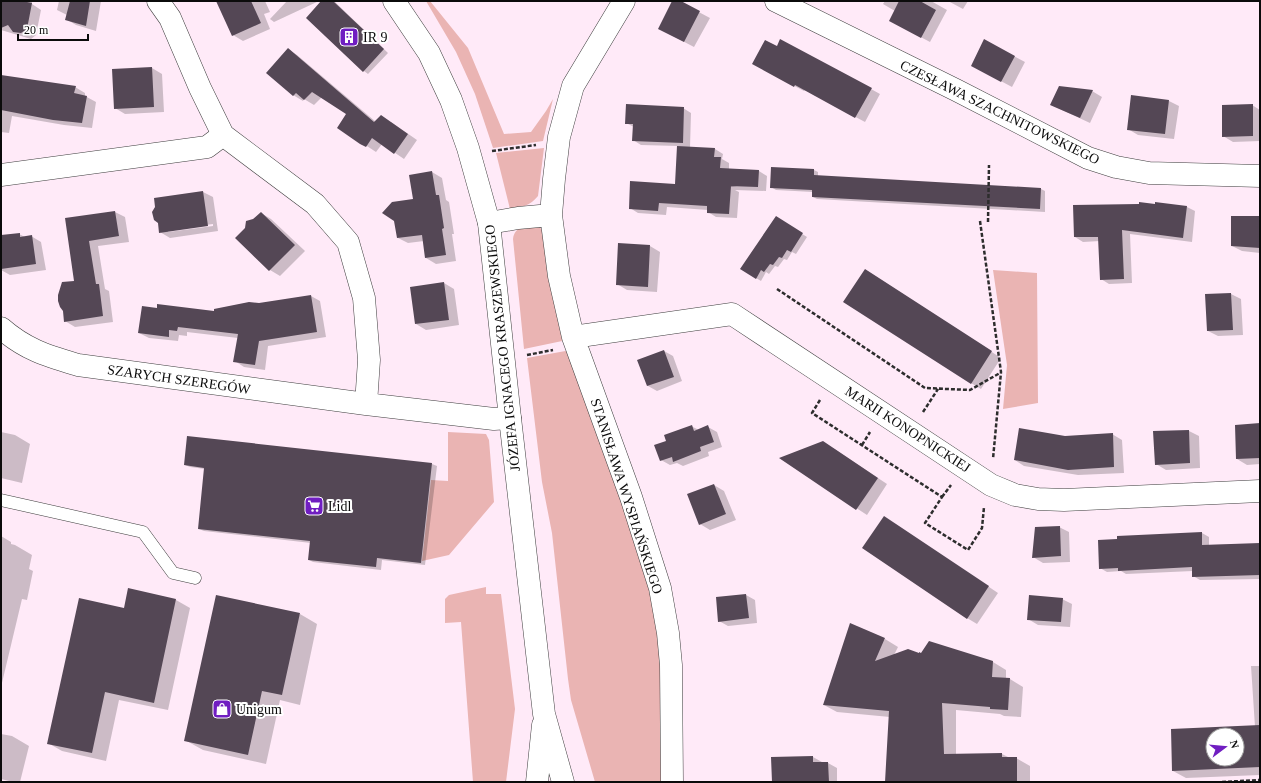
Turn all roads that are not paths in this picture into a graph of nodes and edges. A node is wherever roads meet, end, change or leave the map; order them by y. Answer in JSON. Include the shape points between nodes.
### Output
{"nodes":[{"id":1,"x":158,"y":1,"type":"edge"},
{"id":2,"x":394,"y":1,"type":"edge"},
{"id":3,"x":624,"y":1,"type":"edge"},
{"id":4,"x":776,"y":1,"type":"edge"},
{"id":5,"x":223,"y":135,"type":"junction"},
{"id":6,"x":1,"y":175,"type":"edge"},
{"id":7,"x":1260,"y":176,"type":"edge"},
{"id":8,"x":551,"y":215,"type":"junction"},
{"id":9,"x":489,"y":223,"type":"junction"},
{"id":10,"x":1,"y":328,"type":"edge"},
{"id":11,"x":573,"y":337,"type":"junction"},
{"id":12,"x":366,"y":404,"type":"junction"},
{"id":13,"x":510,"y":418,"type":"junction"},
{"id":14,"x":1260,"y":491,"type":"edge"},
{"id":15,"x":1,"y":500,"type":"edge"},
{"id":16,"x":195,"y":578,"type":"dead end"},
{"id":17,"x":544,"y":714,"type":"junction"},
{"id":18,"x":537,"y":782,"type":"edge"},
{"id":19,"x":563,"y":782,"type":"edge"},
{"id":20,"x":672,"y":782,"type":"edge"}],
"edges":[{"from":1,"to":5,"type":"street","via":[[170,18]]},
{"from":2,"to":9,"type":"street","name":"JÓZEFA IGNACEGO KRASZEWSKIEGO","via":[[429,53],[451,100],[468,148]]},
{"from":3,"to":8,"type":"street","name":"STANISŁAWA WYSPIAŃSKIEGO","via":[[573,86],[559,137]]},
{"from":4,"to":7,"type":"street","name":"CZESŁAWA SZACHNITOWSKIEGO","via":[[1088,158],[1116,167],[1149,173]]},
{"from":5,"to":6,"type":"street","via":[[207,147]]},
{"from":5,"to":12,"type":"street","via":[[315,204],[348,242],[364,298],[369,360]]},
{"from":8,"to":9,"type":"street"},
{"from":8,"to":11,"type":"street","name":"STANISŁAWA WYSPIAŃSKIEGO","via":[[559,276]]},
{"from":9,"to":13,"type":"street","name":"JÓZEFA IGNACEGO KRASZEWSKIEGO"},
{"from":10,"to":12,"type":"street","name":"SZARYCH SZEREGÓW","via":[[25,346],[45,356],[78,365]]},
{"from":11,"to":14,"type":"street","name":"MARII KONOPNICKIEJ","via":[[732,314],[991,485],[1015,495],[1038,500],[1064,500]]},
{"from":11,"to":20,"type":"street","name":"STANISŁAWA WYSPIAŃSKIEGO","via":[[631,497],[660,588],[671,665]]},
{"from":12,"to":13,"type":"street","name":"SZARYCH SZEREGÓW","via":[[494,419]]},
{"from":13,"to":17,"type":"street","name":"JÓZEFA IGNACEGO KRASZEWSKIEGO"},
{"from":15,"to":16,"type":"lane","via":[[143,532],[173,573]]},
{"from":17,"to":18,"type":"street","name":"JÓZEFA IGNACEGO KRASZEWSKIEGO"},
{"from":17,"to":19,"type":"street","name":"JÓZEFA IGNACEGO KRASZEWSKIEGO"}]}
